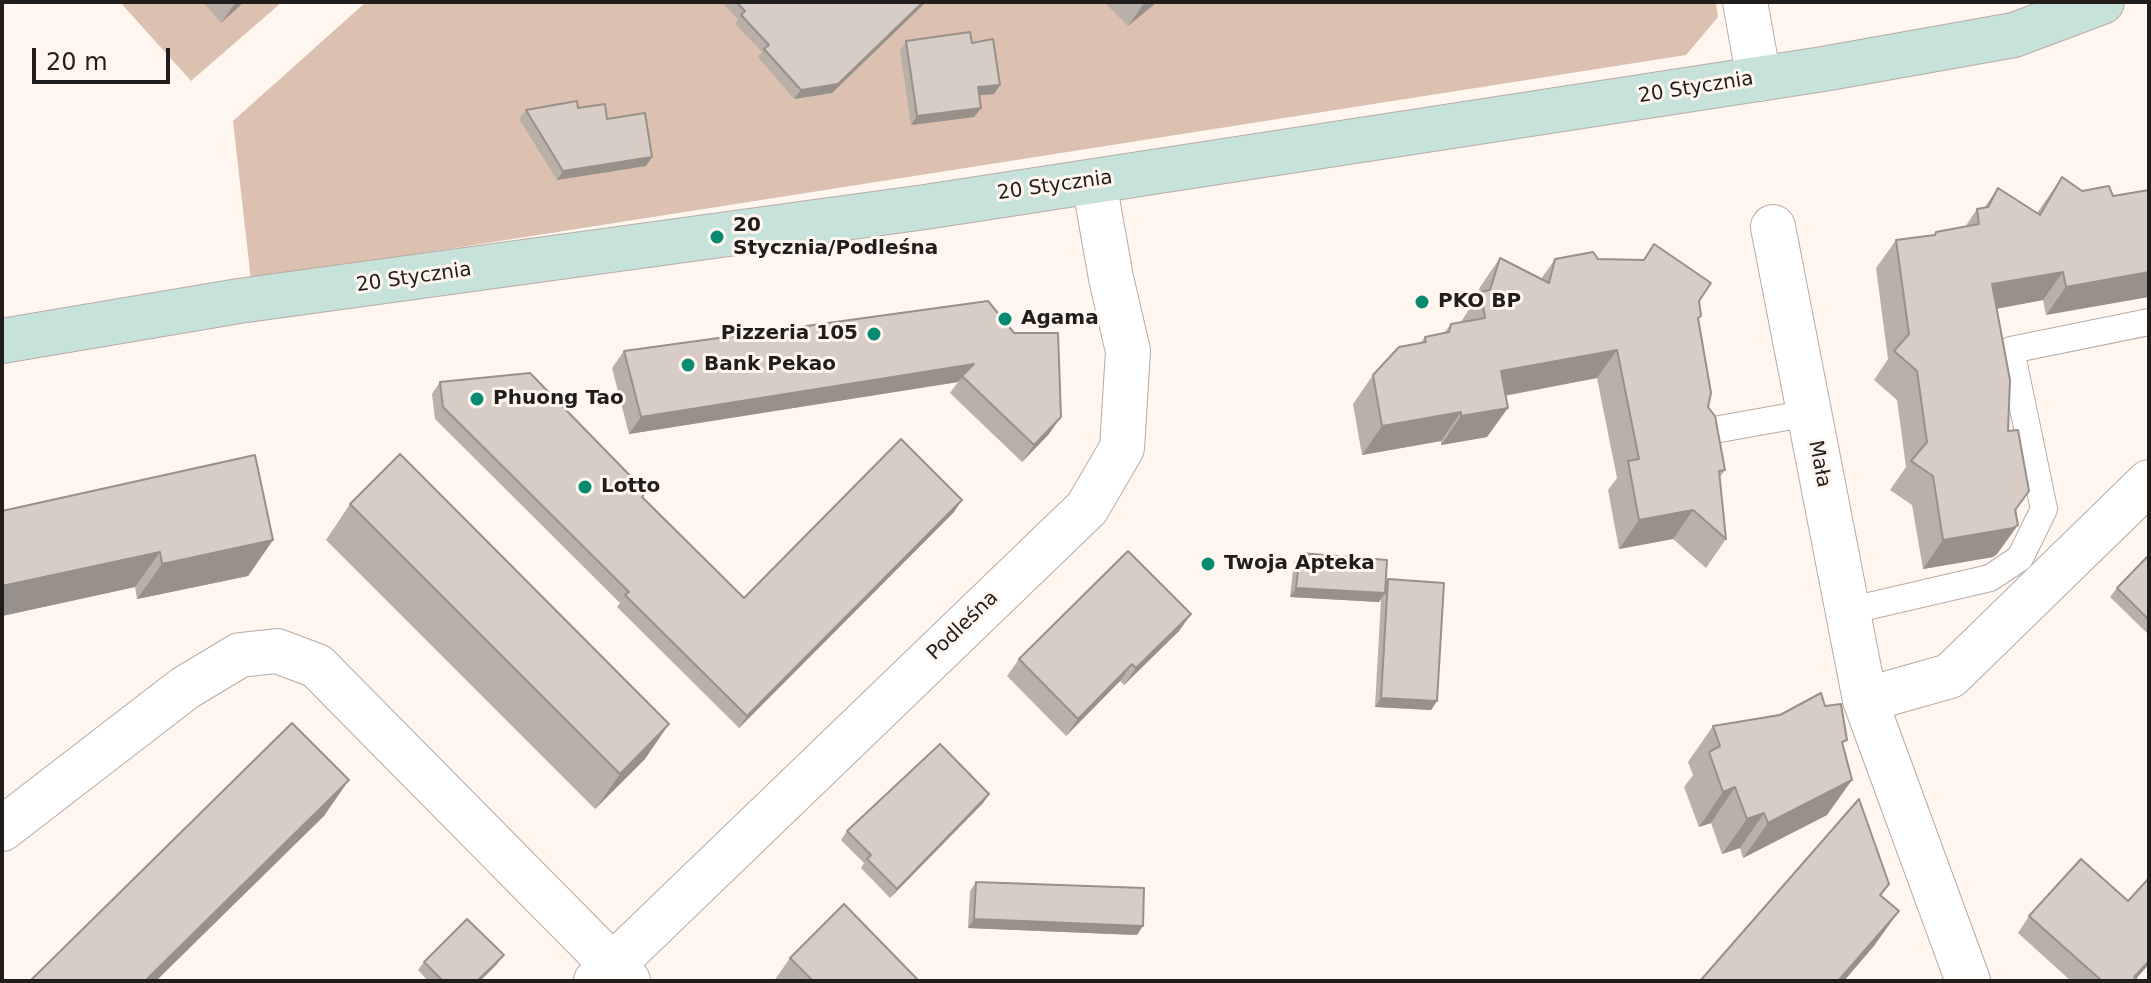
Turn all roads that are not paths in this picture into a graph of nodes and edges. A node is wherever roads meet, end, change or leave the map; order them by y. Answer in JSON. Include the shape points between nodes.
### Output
{"nodes":[{"id":1,"x":1745,"y":2,"type":"edge"},
{"id":2,"x":2102,"y":2,"type":"edge"},
{"id":3,"x":1759,"y":79,"type":"junction"},
{"id":4,"x":1094,"y":182,"type":"junction"},
{"id":5,"x":1773,"y":227,"type":"dead end"},
{"id":6,"x":2149,"y":322,"type":"edge"},
{"id":7,"x":2,"y":341,"type":"edge"},
{"id":8,"x":1809,"y":413,"type":"junction"},
{"id":9,"x":1703,"y":432,"type":"edge"},
{"id":10,"x":2149,"y":482,"type":"edge"},
{"id":11,"x":1848,"y":611,"type":"junction"},
{"id":12,"x":1865,"y":700,"type":"junction"},
{"id":13,"x":2,"y":829,"type":"edge"},
{"id":14,"x":612,"y":975,"type":"edge"},
{"id":15,"x":1968,"y":981,"type":"edge"}],
"edges":[{"from":1,"to":3,"type":"street"},
{"from":2,"to":3,"type":"street","name":"20 Stycznia","via":[[2014,35]]},
{"from":3,"to":4,"type":"street","name":"20 Stycznia"},
{"from":4,"to":7,"type":"street","name":"20 Stycznia","via":[[239,301]]},
{"from":4,"to":14,"type":"street","name":"Podleśna","via":[[1128,351],[1122,448],[1087,508]]},
{"from":5,"to":8,"type":"street","name":"Mała"},
{"from":6,"to":11,"type":"lane","via":[[2011,350],[2044,509],[2020,558],[1990,578]]},
{"from":8,"to":9,"type":"lane"},
{"from":8,"to":11,"type":"street","name":"Mała"},
{"from":10,"to":12,"type":"street","via":[[1950,676]]},
{"from":11,"to":12,"type":"street","name":"Mała"},
{"from":12,"to":15,"type":"street","name":"Mała"},
{"from":13,"to":14,"type":"street","via":[[185,688],[240,655],[277,651],[317,666]]}]}
